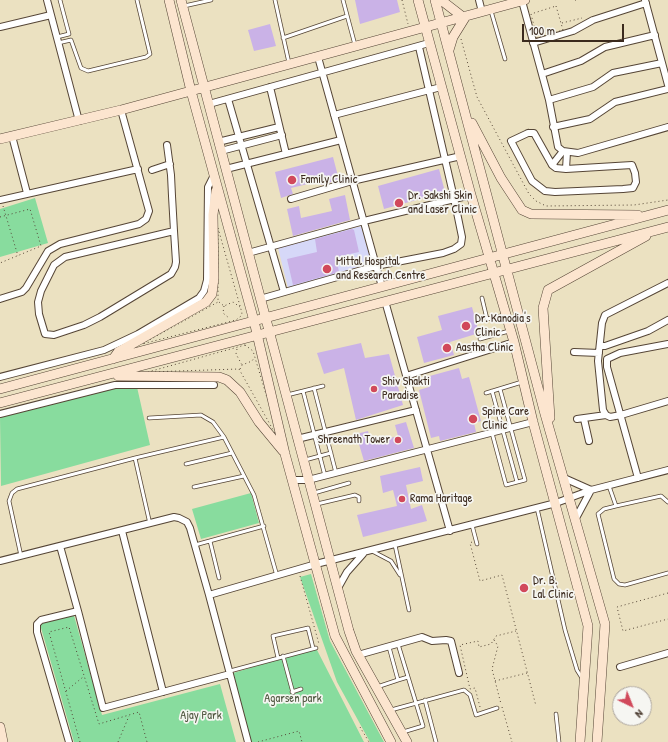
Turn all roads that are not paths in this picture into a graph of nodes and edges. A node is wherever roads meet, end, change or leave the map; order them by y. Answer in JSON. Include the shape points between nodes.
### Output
{"nodes":[{"id":1,"x":47,"y":0,"type":"edge"},
{"id":2,"x":60,"y":0,"type":"edge"},
{"id":3,"x":137,"y":0,"type":"edge"},
{"id":4,"x":168,"y":0,"type":"edge"},
{"id":5,"x":211,"y":0,"type":"edge"},
{"id":6,"x":275,"y":0,"type":"edge"},
{"id":7,"x":343,"y":0,"type":"edge"},
{"id":8,"x":418,"y":0,"type":"edge"},
{"id":9,"x":435,"y":0,"type":"edge"},
{"id":10,"x":441,"y":0,"type":"edge"},
{"id":11,"x":479,"y":0,"type":"edge"},
{"id":12,"x":524,"y":0,"type":"edge"},
{"id":13,"x":645,"y":2,"type":"edge"},
{"id":14,"x":181,"y":3,"type":"edge"},
{"id":15,"x":487,"y":11,"type":"junction"},
{"id":16,"x":51,"y":15,"type":"junction"},
{"id":17,"x":347,"y":16,"type":"junction"},
{"id":18,"x":465,"y":17,"type":"junction"},
{"id":19,"x":441,"y":24,"type":"junction"},
{"id":20,"x":0,"y":27,"type":"edge"},
{"id":21,"x":425,"y":28,"type":"junction"},
{"id":22,"x":655,"y":35,"type":"junction"},
{"id":23,"x":283,"y":38,"type":"junction"},
{"id":24,"x":58,"y":40,"type":"junction"},
{"id":25,"x":533,"y":43,"type":"junction"},
{"id":26,"x":429,"y":44,"type":"junction"},
{"id":27,"x":355,"y":47,"type":"junction"},
{"id":28,"x":419,"y":47,"type":"junction"},
{"id":29,"x":449,"y":52,"type":"junction"},
{"id":30,"x":318,"y":57,"type":"junction"},
{"id":31,"x":505,"y":59,"type":"dead end"},
{"id":32,"x":289,"y":63,"type":"junction"},
{"id":33,"x":662,"y":63,"type":"junction"},
{"id":34,"x":666,"y":71,"type":"edge"},
{"id":35,"x":323,"y":74,"type":"junction"},
{"id":36,"x":542,"y":74,"type":"junction"},
{"id":37,"x":668,"y":85,"type":"edge"},
{"id":38,"x":270,"y":87,"type":"junction"},
{"id":39,"x":204,"y":88,"type":"junction"},
{"id":40,"x":441,"y":88,"type":"junction"},
{"id":41,"x":668,"y":90,"type":"edge"},
{"id":42,"x":191,"y":91,"type":"junction"},
{"id":43,"x":430,"y":91,"type":"junction"},
{"id":44,"x":228,"y":99,"type":"junction"},
{"id":45,"x":549,"y":100,"type":"junction"},
{"id":46,"x":209,"y":104,"type":"junction"},
{"id":47,"x":464,"y":108,"type":"junction"},
{"id":48,"x":121,"y":110,"type":"junction"},
{"id":49,"x":334,"y":115,"type":"junction"},
{"id":50,"x":79,"y":121,"type":"junction"},
{"id":51,"x":280,"y":127,"type":"junction"},
{"id":52,"x":553,"y":127,"type":"junction"},
{"id":53,"x":668,"y":127,"type":"edge"},
{"id":54,"x":282,"y":135,"type":"junction"},
{"id":55,"x":12,"y":136,"type":"junction"},
{"id":56,"x":239,"y":137,"type":"junction"},
{"id":57,"x":0,"y":139,"type":"edge"},
{"id":58,"x":341,"y":140,"type":"junction"},
{"id":59,"x":167,"y":144,"type":"dead end"},
{"id":60,"x":220,"y":146,"type":"junction"},
{"id":61,"x":241,"y":146,"type":"junction"},
{"id":62,"x":565,"y":151,"type":"junction"},
{"id":63,"x":286,"y":154,"type":"junction"},
{"id":64,"x":460,"y":156,"type":"junction"},
{"id":65,"x":446,"y":159,"type":"junction"},
{"id":66,"x":170,"y":164,"type":"junction"},
{"id":67,"x":247,"y":164,"type":"junction"},
{"id":68,"x":552,"y":165,"type":"junction"},
{"id":69,"x":138,"y":169,"type":"junction"},
{"id":70,"x":226,"y":169,"type":"junction"},
{"id":71,"x":566,"y":169,"type":"junction"},
{"id":72,"x":152,"y":170,"type":"dead end"},
{"id":73,"x":214,"y":175,"type":"junction"},
{"id":74,"x":352,"y":181,"type":"junction"},
{"id":75,"x":217,"y":185,"type":"junction"},
{"id":76,"x":27,"y":193,"type":"junction"},
{"id":77,"x":471,"y":195,"type":"junction"},
{"id":78,"x":454,"y":198,"type":"junction"},
{"id":79,"x":291,"y":199,"type":"dead end"},
{"id":80,"x":1,"y":200,"type":"edge"},
{"id":81,"x":668,"y":210,"type":"edge"},
{"id":82,"x":649,"y":215,"type":"junction"},
{"id":83,"x":364,"y":221,"type":"junction"},
{"id":84,"x":668,"y":227,"type":"edge"},
{"id":85,"x":658,"y":229,"type":"junction"},
{"id":86,"x":174,"y":231,"type":"junction"},
{"id":87,"x":70,"y":241,"type":"junction"},
{"id":88,"x":271,"y":247,"type":"junction"},
{"id":89,"x":248,"y":253,"type":"junction"},
{"id":90,"x":503,"y":254,"type":"junction"},
{"id":91,"x":72,"y":255,"type":"junction"},
{"id":92,"x":489,"y":256,"type":"junction"},
{"id":93,"x":376,"y":266,"type":"junction"},
{"id":94,"x":507,"y":269,"type":"junction"},
{"id":95,"x":495,"y":272,"type":"junction"},
{"id":96,"x":668,"y":283,"type":"edge"},
{"id":97,"x":382,"y":287,"type":"junction"},
{"id":98,"x":284,"y":292,"type":"junction"},
{"id":99,"x":482,"y":298,"type":"dead end"},
{"id":100,"x":0,"y":299,"type":"edge"},
{"id":101,"x":260,"y":299,"type":"junction"},
{"id":102,"x":385,"y":301,"type":"junction"},
{"id":103,"x":506,"y":315,"type":"junction"},
{"id":104,"x":266,"y":318,"type":"junction"},
{"id":105,"x":668,"y":320,"type":"edge"},
{"id":106,"x":254,"y":321,"type":"junction"},
{"id":107,"x":511,"y":330,"type":"junction"},
{"id":108,"x":269,"y":332,"type":"junction"},
{"id":109,"x":257,"y":335,"type":"junction"},
{"id":110,"x":480,"y":339,"type":"dead end"},
{"id":111,"x":514,"y":342,"type":"junction"},
{"id":112,"x":668,"y":344,"type":"edge"},
{"id":113,"x":600,"y":346,"type":"junction"},
{"id":114,"x":574,"y":352,"type":"dead end"},
{"id":115,"x":599,"y":353,"type":"junction"},
{"id":116,"x":114,"y":359,"type":"junction"},
{"id":117,"x":105,"y":376,"type":"junction"},
{"id":118,"x":406,"y":376,"type":"junction"},
{"id":119,"x":0,"y":377,"type":"edge"},
{"id":120,"x":524,"y":382,"type":"junction"},
{"id":121,"x":214,"y":385,"type":"dead end"},
{"id":122,"x":323,"y":386,"type":"dead end"},
{"id":123,"x":314,"y":388,"type":"junction"},
{"id":124,"x":0,"y":389,"type":"edge"},
{"id":125,"x":500,"y":389,"type":"junction"},
{"id":126,"x":303,"y":390,"type":"junction"},
{"id":127,"x":492,"y":391,"type":"junction"},
{"id":128,"x":486,"y":393,"type":"dead end"},
{"id":129,"x":286,"y":395,"type":"junction"},
{"id":130,"x":668,"y":401,"type":"edge"},
{"id":131,"x":0,"y":403,"type":"edge"},
{"id":132,"x":416,"y":410,"type":"junction"},
{"id":133,"x":0,"y":414,"type":"edge"},
{"id":134,"x":606,"y":415,"type":"junction"},
{"id":135,"x":621,"y":415,"type":"junction"},
{"id":136,"x":149,"y":418,"type":"dead end"},
{"id":137,"x":577,"y":419,"type":"dead end"},
{"id":138,"x":584,"y":419,"type":"junction"},
{"id":139,"x":533,"y":422,"type":"junction"},
{"id":140,"x":510,"y":428,"type":"junction"},
{"id":141,"x":502,"y":430,"type":"junction"},
{"id":142,"x":326,"y":432,"type":"junction"},
{"id":143,"x":492,"y":433,"type":"junction"},
{"id":144,"x":315,"y":435,"type":"junction"},
{"id":145,"x":224,"y":437,"type":"junction"},
{"id":146,"x":552,"y":437,"type":"junction"},
{"id":147,"x":297,"y":439,"type":"junction"},
{"id":148,"x":589,"y":442,"type":"dead end"},
{"id":149,"x":427,"y":450,"type":"junction"},
{"id":150,"x":232,"y":453,"type":"junction"},
{"id":151,"x":331,"y":453,"type":"junction"},
{"id":152,"x":285,"y":454,"type":"junction"},
{"id":153,"x":320,"y":456,"type":"junction"},
{"id":154,"x":135,"y":458,"type":"junction"},
{"id":155,"x":303,"y":460,"type":"junction"},
{"id":156,"x":186,"y":464,"type":"dead end"},
{"id":157,"x":668,"y":470,"type":"edge"},
{"id":158,"x":336,"y":473,"type":"junction"},
{"id":159,"x":244,"y":476,"type":"junction"},
{"id":160,"x":325,"y":476,"type":"junction"},
{"id":161,"x":564,"y":478,"type":"junction"},
{"id":162,"x":638,"y":478,"type":"junction"},
{"id":163,"x":292,"y":480,"type":"junction"},
{"id":164,"x":308,"y":480,"type":"junction"},
{"id":165,"x":517,"y":482,"type":"junction"},
{"id":166,"x":349,"y":483,"type":"dead end"},
{"id":167,"x":194,"y":486,"type":"dead end"},
{"id":168,"x":609,"y":486,"type":"junction"},
{"id":169,"x":591,"y":490,"type":"junction"},
{"id":170,"x":312,"y":493,"type":"junction"},
{"id":171,"x":570,"y":497,"type":"junction"},
{"id":172,"x":359,"y":501,"type":"dead end"},
{"id":173,"x":668,"y":502,"type":"edge"},
{"id":174,"x":556,"y":503,"type":"junction"},
{"id":175,"x":315,"y":504,"type":"junction"},
{"id":176,"x":616,"y":506,"type":"junction"},
{"id":177,"x":537,"y":508,"type":"junction"},
{"id":178,"x":576,"y":518,"type":"junction"},
{"id":179,"x":150,"y":524,"type":"junction"},
{"id":180,"x":472,"y":525,"type":"junction"},
{"id":181,"x":264,"y":526,"type":"junction"},
{"id":182,"x":122,"y":531,"type":"junction"},
{"id":183,"x":450,"y":531,"type":"junction"},
{"id":184,"x":210,"y":541,"type":"junction"},
{"id":185,"x":477,"y":543,"type":"road end"},
{"id":186,"x":195,"y":545,"type":"junction"},
{"id":187,"x":395,"y":545,"type":"junction"},
{"id":188,"x":60,"y":546,"type":"junction"},
{"id":189,"x":372,"y":551,"type":"junction"},
{"id":190,"x":363,"y":554,"type":"junction"},
{"id":191,"x":21,"y":556,"type":"junction"},
{"id":192,"x":0,"y":561,"type":"edge"},
{"id":193,"x":331,"y":562,"type":"junction"},
{"id":194,"x":316,"y":564,"type":"junction"},
{"id":195,"x":668,"y":573,"type":"edge"},
{"id":196,"x":277,"y":576,"type":"junction"},
{"id":197,"x":402,"y":577,"type":"junction"},
{"id":198,"x":219,"y":578,"type":"dead end"},
{"id":199,"x":338,"y":588,"type":"junction"},
{"id":200,"x":209,"y":595,"type":"junction"},
{"id":201,"x":409,"y":610,"type":"dead end"},
{"id":202,"x":78,"y":611,"type":"junction"},
{"id":203,"x":398,"y":644,"type":"junction"},
{"id":204,"x":389,"y":646,"type":"junction"},
{"id":205,"x":668,"y":653,"type":"edge"},
{"id":206,"x":358,"y":655,"type":"junction"},
{"id":207,"x":283,"y":656,"type":"junction"},
{"id":208,"x":278,"y":658,"type":"junction"},
{"id":209,"x":620,"y":666,"type":"dead end"},
{"id":210,"x":230,"y":672,"type":"junction"},
{"id":211,"x":459,"y":673,"type":"dead end"},
{"id":212,"x":408,"y":677,"type":"junction"},
{"id":213,"x":398,"y":680,"type":"junction"},
{"id":214,"x":584,"y":681,"type":"junction"},
{"id":215,"x":376,"y":687,"type":"junction"},
{"id":216,"x":301,"y":689,"type":"dead end"},
{"id":217,"x":163,"y":692,"type":"junction"},
{"id":218,"x":425,"y":700,"type":"junction"},
{"id":219,"x":415,"y":703,"type":"junction"},
{"id":220,"x":497,"y":708,"type":"dead end"},
{"id":221,"x":389,"y":710,"type":"junction"},
{"id":222,"x":556,"y":714,"type":"dead end"},
{"id":223,"x":0,"y":727,"type":"edge"},
{"id":224,"x":402,"y":733,"type":"junction"},
{"id":225,"x":3,"y":742,"type":"edge"},
{"id":226,"x":69,"y":742,"type":"edge"},
{"id":227,"x":248,"y":742,"type":"edge"},
{"id":228,"x":391,"y":742,"type":"edge"},
{"id":229,"x":407,"y":742,"type":"edge"},
{"id":230,"x":436,"y":742,"type":"edge"},
{"id":231,"x":559,"y":742,"type":"edge"},
{"id":232,"x":580,"y":742,"type":"edge"},
{"id":233,"x":597,"y":742,"type":"edge"}],
"edges":[{"from":1,"to":16,"type":"street"},
{"from":2,"to":24,"type":"lane","via":[[69,34]]},
{"from":3,"to":24,"type":"lane","via":[[150,54],[146,57],[88,71],[81,68],[71,40]]},
{"from":4,"to":42,"type":"street"},
{"from":5,"to":14,"type":"lane"},
{"from":6,"to":23,"type":"lane"},
{"from":7,"to":17,"type":"lane"},
{"from":8,"to":21,"type":"street"},
{"from":9,"to":19,"type":"street"},
{"from":10,"to":18,"type":"street"},
{"from":11,"to":15,"type":"street"},
{"from":12,"to":15,"type":"street"},
{"from":12,"to":25,"type":"street"},
{"from":13,"to":22,"type":"street"},
{"from":13,"to":25,"type":"street"},
{"from":14,"to":39,"type":"street"},
{"from":15,"to":18,"type":"street"},
{"from":15,"to":31,"type":"lane"},
{"from":16,"to":20,"type":"street"},
{"from":16,"to":24,"type":"street"},
{"from":17,"to":23,"type":"lane"},
{"from":17,"to":27,"type":"lane"},
{"from":18,"to":19,"type":"street"},
{"from":18,"to":29,"type":"street","via":[[453,37]]},
{"from":19,"to":21,"type":"street"},
{"from":19,"to":29,"type":"street"},
{"from":21,"to":26,"type":"street"},
{"from":21,"to":27,"type":"street"},
{"from":22,"to":33,"type":"street"},
{"from":22,"to":36,"type":"street","via":[[605,48],[581,61]]},
{"from":23,"to":32,"type":"lane"},
{"from":24,"to":50,"type":"street"},
{"from":25,"to":36,"type":"street"},
{"from":26,"to":28,"type":"street"},
{"from":26,"to":40,"type":"street"},
{"from":27,"to":30,"type":"street"},
{"from":28,"to":35,"type":"street"},
{"from":28,"to":43,"type":"street"},
{"from":29,"to":47,"type":"street"},
{"from":30,"to":32,"type":"street"},
{"from":30,"to":35,"type":"street"},
{"from":32,"to":39,"type":"street"},
{"from":33,"to":34,"type":"street"},
{"from":33,"to":45,"type":"street","via":[[613,73],[594,87]]},
{"from":34,"to":37,"type":"street"},
{"from":35,"to":38,"type":"street"},
{"from":35,"to":49,"type":"street"},
{"from":36,"to":45,"type":"street"},
{"from":38,"to":44,"type":"street"},
{"from":38,"to":51,"type":"street"},
{"from":39,"to":42,"type":"street"},
{"from":39,"to":46,"type":"street"},
{"from":40,"to":43,"type":"street"},
{"from":40,"to":64,"type":"street"},
{"from":41,"to":52,"type":"street","via":[[616,102],[590,119]]},
{"from":42,"to":48,"type":"street"},
{"from":42,"to":73,"type":"street"},
{"from":43,"to":49,"type":"street"},
{"from":43,"to":65,"type":"street"},
{"from":44,"to":46,"type":"street"},
{"from":44,"to":56,"type":"street"},
{"from":45,"to":52,"type":"street"},
{"from":46,"to":60,"type":"street"},
{"from":47,"to":82,"type":"street","via":[[501,178],[522,210],[531,214]]},
{"from":47,"to":90,"type":"street"},
{"from":48,"to":50,"type":"street"},
{"from":48,"to":69,"type":"street"},
{"from":49,"to":58,"type":"street"},
{"from":50,"to":55,"type":"street"},
{"from":51,"to":54,"type":"street"},
{"from":51,"to":56,"type":"street"},
{"from":52,"to":62,"type":"street","via":[[558,147]]},
{"from":53,"to":62,"type":"street","via":[[578,153]]},
{"from":54,"to":61,"type":"street"},
{"from":54,"to":63,"type":"street"},
{"from":55,"to":57,"type":"street"},
{"from":55,"to":76,"type":"street"},
{"from":56,"to":60,"type":"street"},
{"from":56,"to":61,"type":"street"},
{"from":58,"to":63,"type":"street"},
{"from":58,"to":74,"type":"street"},
{"from":59,"to":66,"type":"street"},
{"from":60,"to":61,"type":"street"},
{"from":60,"to":70,"type":"street"},
{"from":61,"to":67,"type":"street"},
{"from":62,"to":68,"type":"street"},
{"from":62,"to":71,"type":"street"},
{"from":63,"to":67,"type":"street"},
{"from":64,"to":65,"type":"street"},
{"from":64,"to":77,"type":"street"},
{"from":65,"to":74,"type":"street"},
{"from":65,"to":78,"type":"street"},
{"from":66,"to":72,"type":"street"},
{"from":66,"to":86,"type":"street"},
{"from":67,"to":70,"type":"street"},
{"from":67,"to":88,"type":"street"},
{"from":68,"to":71,"type":"street"},
{"from":68,"to":71,"type":"street","via":[[534,133],[511,141],[532,181],[545,191],[623,189],[632,188],[636,182],[632,165]]},
{"from":69,"to":76,"type":"street"},
{"from":69,"to":87,"type":"street","via":[[149,211],[146,219],[139,224]]},
{"from":70,"to":89,"type":"street"},
{"from":73,"to":75,"type":"street"},
{"from":73,"to":119,"type":"street","via":[[208,187],[208,280],[199,298],[138,334],[104,350]]},
{"from":74,"to":79,"type":"street"},
{"from":74,"to":83,"type":"street"},
{"from":75,"to":106,"type":"street"},
{"from":75,"to":116,"type":"street","via":[[213,215],[214,278],[210,296],[206,302],[118,352]]},
{"from":76,"to":80,"type":"street"},
{"from":77,"to":78,"type":"street"},
{"from":77,"to":92,"type":"street"},
{"from":78,"to":83,"type":"street"},
{"from":78,"to":93,"type":"street","via":[[462,237],[460,244],[443,253]]},
{"from":81,"to":82,"type":"street"},
{"from":82,"to":90,"type":"street"},
{"from":83,"to":88,"type":"street"},
{"from":83,"to":93,"type":"street"},
{"from":84,"to":85,"type":"street"},
{"from":85,"to":94,"type":"street"},
{"from":85,"to":146,"type":"street","via":[[548,290],[543,308]]},
{"from":86,"to":91,"type":"street"},
{"from":86,"to":91,"type":"street","via":[[176,262],[171,274],[100,317],[73,329],[45,334],[39,314],[40,291],[54,265]]},
{"from":87,"to":91,"type":"street"},
{"from":87,"to":100,"type":"street","via":[[48,251],[22,292]]},
{"from":88,"to":89,"type":"street"},
{"from":88,"to":98,"type":"street"},
{"from":89,"to":101,"type":"street"},
{"from":90,"to":92,"type":"street"},
{"from":90,"to":94,"type":"street"},
{"from":92,"to":95,"type":"street"},
{"from":92,"to":97,"type":"street"},
{"from":93,"to":97,"type":"street"},
{"from":93,"to":98,"type":"street"},
{"from":94,"to":95,"type":"street"},
{"from":94,"to":146,"type":"street"},
{"from":95,"to":102,"type":"street"},
{"from":95,"to":103,"type":"street"},
{"from":96,"to":113,"type":"street","via":[[605,315]]},
{"from":97,"to":104,"type":"street"},
{"from":98,"to":101,"type":"street"},
{"from":99,"to":103,"type":"lane","via":[[487,319]]},
{"from":101,"to":104,"type":"street"},
{"from":102,"to":108,"type":"street"},
{"from":102,"to":118,"type":"street"},
{"from":103,"to":107,"type":"street"},
{"from":104,"to":106,"type":"street"},
{"from":104,"to":108,"type":"street"},
{"from":105,"to":113,"type":"street","via":[[648,331]]},
{"from":106,"to":109,"type":"street"},
{"from":106,"to":116,"type":"street"},
{"from":107,"to":110,"type":"lane"},
{"from":107,"to":111,"type":"street"},
{"from":108,"to":109,"type":"street"},
{"from":108,"to":129,"type":"street"},
{"from":109,"to":117,"type":"street"},
{"from":109,"to":152,"type":"street"},
{"from":111,"to":118,"type":"street"},
{"from":111,"to":120,"type":"street"},
{"from":112,"to":135,"type":"street","via":[[620,353],[607,359]]},
{"from":113,"to":115,"type":"street"},
{"from":114,"to":115,"type":"street"},
{"from":115,"to":134,"type":"street","via":[[603,410]]},
{"from":116,"to":124,"type":"street"},
{"from":117,"to":131,"type":"street"},
{"from":117,"to":152,"type":"street","via":[[219,377],[227,380],[240,392],[259,422]]},
{"from":118,"to":132,"type":"street"},
{"from":120,"to":125,"type":"lane"},
{"from":120,"to":139,"type":"street"},
{"from":121,"to":133,"type":"street","via":[[115,385]]},
{"from":122,"to":123,"type":"lane"},
{"from":123,"to":126,"type":"lane"},
{"from":123,"to":142,"type":"lane"},
{"from":125,"to":127,"type":"lane"},
{"from":125,"to":140,"type":"lane"},
{"from":126,"to":129,"type":"lane"},
{"from":126,"to":144,"type":"lane"},
{"from":127,"to":128,"type":"lane"},
{"from":127,"to":141,"type":"lane"},
{"from":129,"to":147,"type":"street"},
{"from":130,"to":135,"type":"street"},
{"from":132,"to":142,"type":"street"},
{"from":132,"to":149,"type":"street"},
{"from":134,"to":135,"type":"street"},
{"from":134,"to":138,"type":"street"},
{"from":135,"to":162,"type":"street"},
{"from":136,"to":145,"type":"lane","via":[[201,415],[213,422]]},
{"from":137,"to":138,"type":"street"},
{"from":138,"to":148,"type":"street"},
{"from":139,"to":140,"type":"street"},
{"from":139,"to":174,"type":"street"},
{"from":140,"to":141,"type":"street"},
{"from":140,"to":165,"type":"lane","via":[[525,480]]},
{"from":141,"to":143,"type":"street"},
{"from":141,"to":165,"type":"lane"},
{"from":142,"to":144,"type":"street"},
{"from":142,"to":151,"type":"lane"},
{"from":143,"to":149,"type":"street"},
{"from":143,"to":165,"type":"lane","via":[[506,485]]},
{"from":144,"to":147,"type":"street"},
{"from":144,"to":153,"type":"lane"},
{"from":145,"to":150,"type":"lane"},
{"from":145,"to":154,"type":"lane"},
{"from":146,"to":161,"type":"street"},
{"from":147,"to":155,"type":"street"},
{"from":149,"to":158,"type":"street"},
{"from":149,"to":183,"type":"street"},
{"from":150,"to":156,"type":"lane"},
{"from":150,"to":159,"type":"lane"},
{"from":151,"to":153,"type":"lane"},
{"from":151,"to":158,"type":"lane"},
{"from":152,"to":163,"type":"street"},
{"from":153,"to":155,"type":"lane"},
{"from":153,"to":160,"type":"lane"},
{"from":154,"to":179,"type":"lane"},
{"from":154,"to":191,"type":"lane","via":[[18,489],[12,493],[9,501]]},
{"from":155,"to":164,"type":"street"},
{"from":157,"to":162,"type":"street"},
{"from":158,"to":160,"type":"street"},
{"from":159,"to":167,"type":"lane"},
{"from":159,"to":181,"type":"lane","via":[[254,495]]},
{"from":160,"to":164,"type":"street"},
{"from":161,"to":169,"type":"street"},
{"from":161,"to":171,"type":"street"},
{"from":162,"to":168,"type":"street"},
{"from":163,"to":164,"type":"street"},
{"from":163,"to":194,"type":"street"},
{"from":164,"to":170,"type":"street"},
{"from":166,"to":170,"type":"lane"},
{"from":168,"to":169,"type":"street"},
{"from":168,"to":176,"type":"lane"},
{"from":169,"to":171,"type":"street"},
{"from":169,"to":178,"type":"street"},
{"from":170,"to":175,"type":"street"},
{"from":171,"to":174,"type":"street"},
{"from":171,"to":178,"type":"street"},
{"from":172,"to":175,"type":"lane","via":[[355,495]]},
{"from":173,"to":176,"type":"lane","via":[[661,496]]},
{"from":174,"to":177,"type":"street"},
{"from":174,"to":214,"type":"street","via":[[588,626]]},
{"from":175,"to":193,"type":"street"},
{"from":176,"to":195,"type":"lane","via":[[604,509],[598,514],[614,579],[624,585]]},
{"from":177,"to":180,"type":"street"},
{"from":177,"to":214,"type":"lane","via":[[565,630],[577,670]]},
{"from":178,"to":233,"type":"street","via":[[604,624]]},
{"from":179,"to":182,"type":"street"},
{"from":179,"to":186,"type":"street","via":[[174,518],[183,520],[187,522]]},
{"from":180,"to":183,"type":"street"},
{"from":180,"to":185,"type":"lane"},
{"from":181,"to":184,"type":"lane"},
{"from":181,"to":196,"type":"lane"},
{"from":182,"to":188,"type":"street"},
{"from":182,"to":217,"type":"street"},
{"from":183,"to":187,"type":"street"},
{"from":184,"to":186,"type":"lane"},
{"from":184,"to":198,"type":"lane"},
{"from":186,"to":200,"type":"street"},
{"from":187,"to":189,"type":"street"},
{"from":187,"to":197,"type":"lane"},
{"from":188,"to":191,"type":"street"},
{"from":188,"to":202,"type":"street"},
{"from":189,"to":190,"type":"street"},
{"from":189,"to":197,"type":"lane","via":[[391,561]]},
{"from":190,"to":193,"type":"street"},
{"from":190,"to":199,"type":"street","via":[[347,572]]},
{"from":191,"to":192,"type":"street"},
{"from":193,"to":194,"type":"street"},
{"from":193,"to":199,"type":"street"},
{"from":194,"to":196,"type":"street"},
{"from":194,"to":228,"type":"street","via":[[339,646]]},
{"from":196,"to":200,"type":"street"},
{"from":197,"to":201,"type":"lane"},
{"from":199,"to":206,"type":"street"},
{"from":200,"to":210,"type":"street"},
{"from":202,"to":217,"type":"street","via":[[103,708]]},
{"from":202,"to":226,"type":"street","via":[[41,620],[36,628]]},
{"from":203,"to":204,"type":"street"},
{"from":203,"to":211,"type":"street","via":[[422,637],[432,641],[451,641]]},
{"from":203,"to":212,"type":"lane"},
{"from":204,"to":206,"type":"street"},
{"from":204,"to":213,"type":"lane"},
{"from":205,"to":209,"type":"street"},
{"from":206,"to":215,"type":"street"},
{"from":207,"to":208,"type":"lane"},
{"from":207,"to":208,"type":"lane","via":[[316,647],[308,628],[273,636]]},
{"from":207,"to":216,"type":"lane","via":[[293,693]]},
{"from":208,"to":210,"type":"lane"},
{"from":210,"to":217,"type":"street"},
{"from":210,"to":227,"type":"street"},
{"from":212,"to":213,"type":"lane"},
{"from":212,"to":219,"type":"lane"},
{"from":213,"to":215,"type":"lane"},
{"from":214,"to":232,"type":"street"},
{"from":215,"to":221,"type":"street"},
{"from":218,"to":219,"type":"lane"},
{"from":218,"to":220,"type":"lane","via":[[464,690],[470,695],[476,715]]},
{"from":218,"to":230,"type":"lane"},
{"from":219,"to":221,"type":"lane"},
{"from":219,"to":224,"type":"lane","via":[[423,726]]},
{"from":221,"to":224,"type":"street"},
{"from":222,"to":231,"type":"lane"},
{"from":223,"to":225,"type":"street"},
{"from":224,"to":229,"type":"street"}]}
